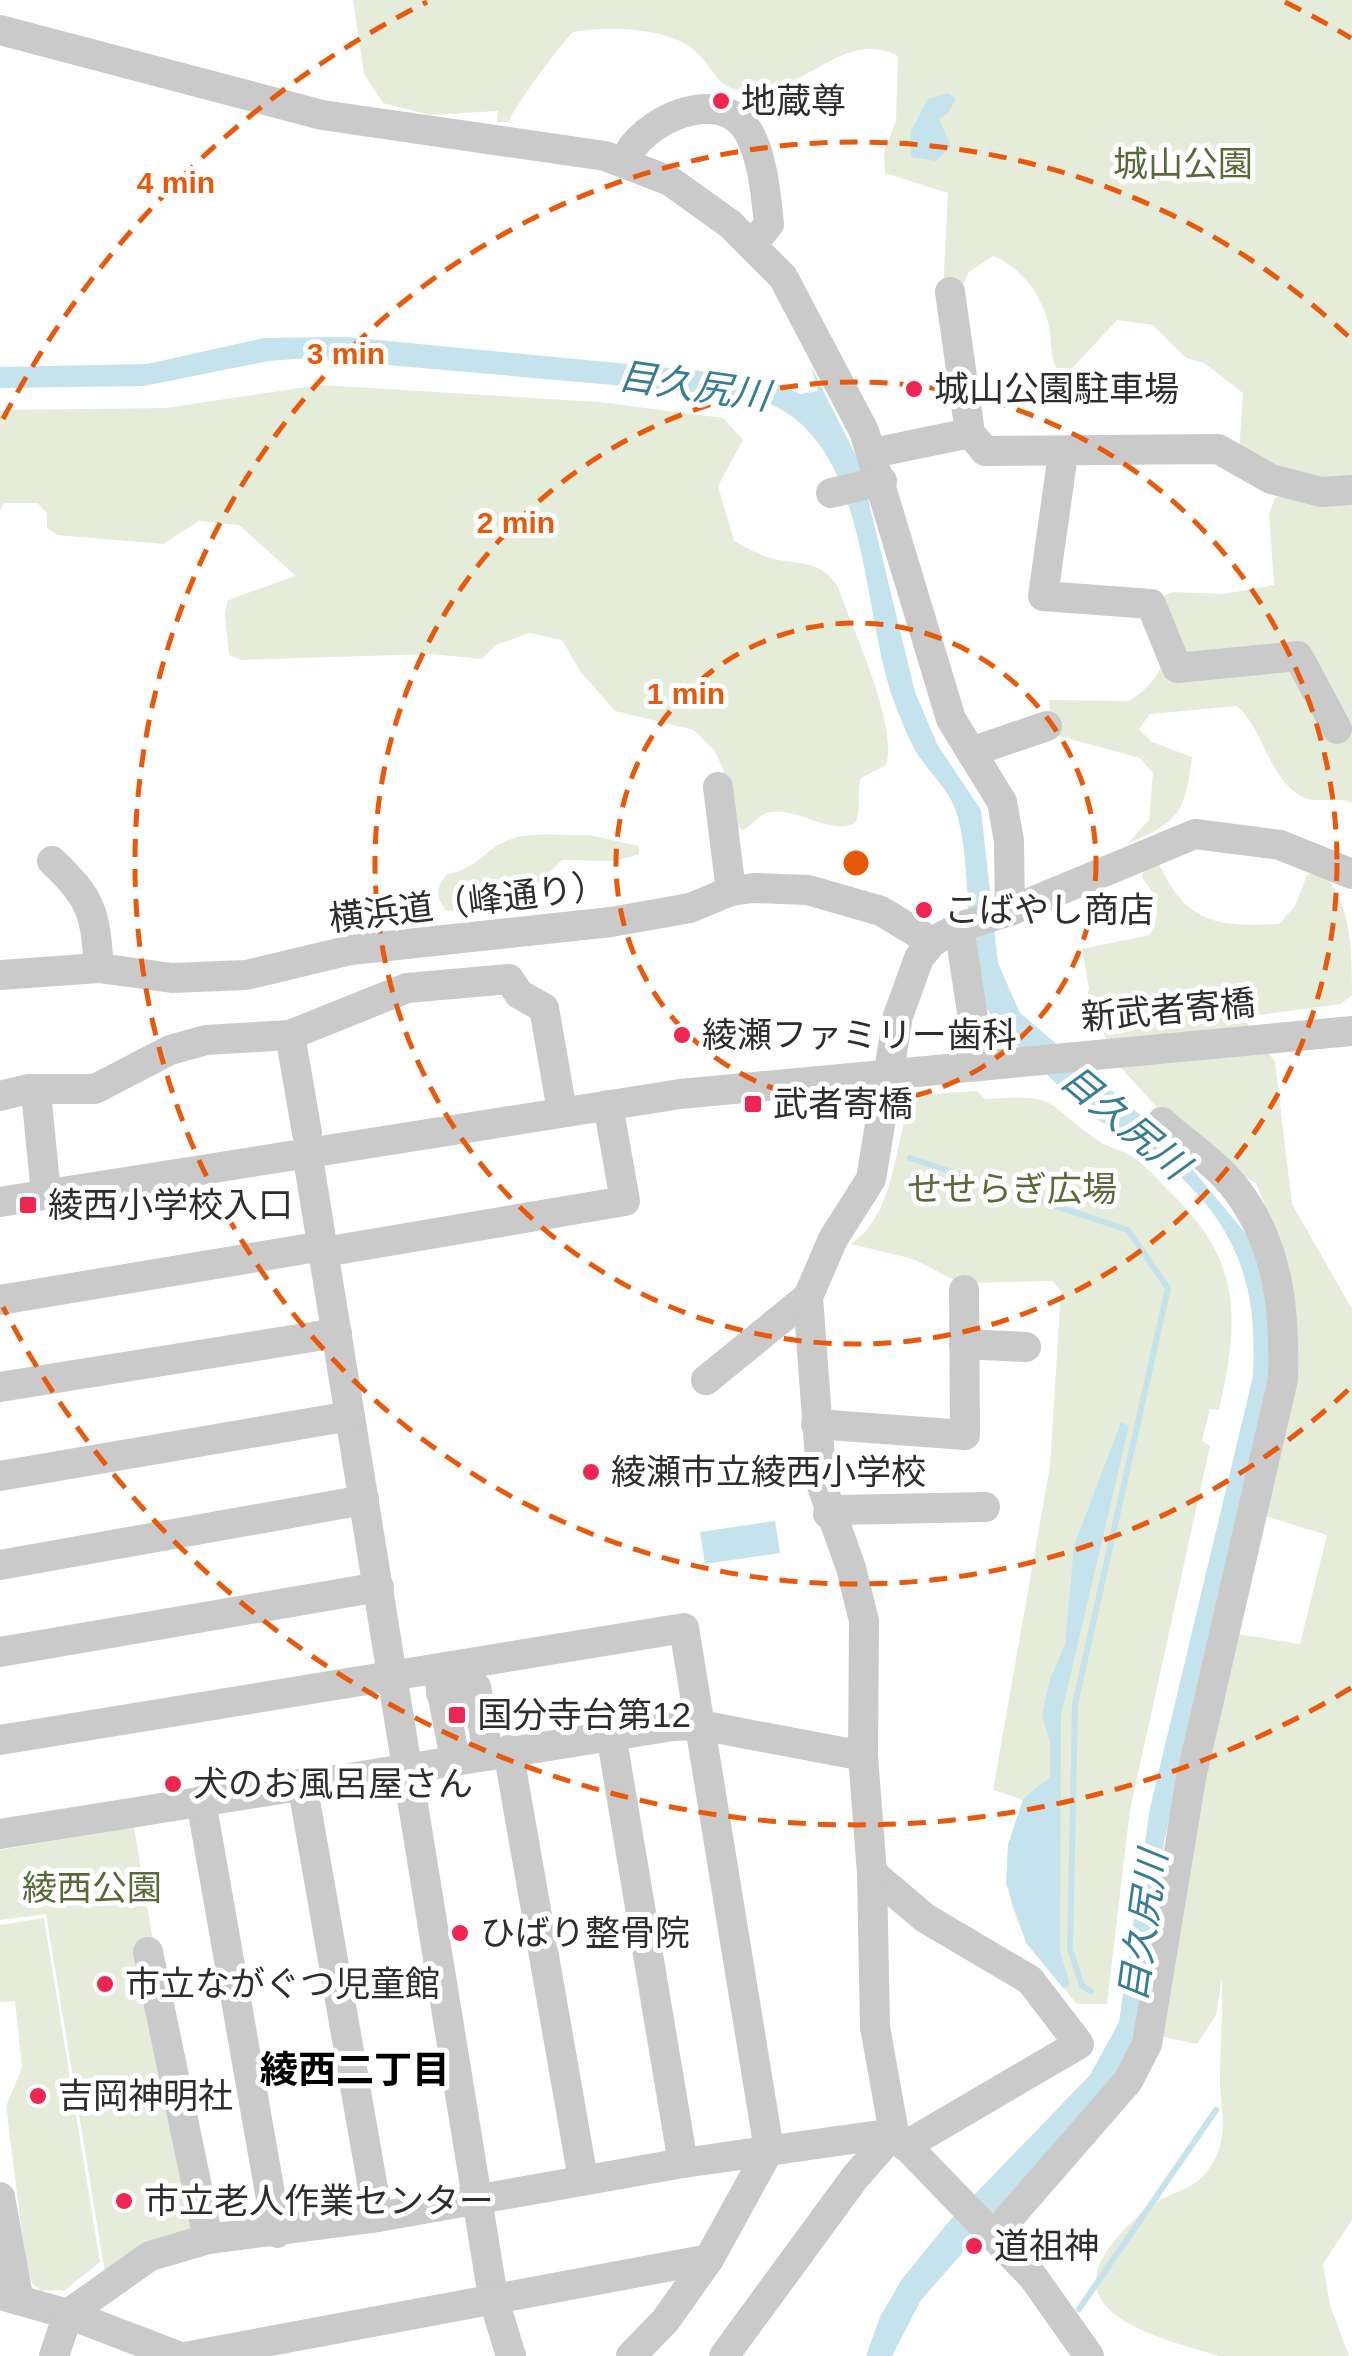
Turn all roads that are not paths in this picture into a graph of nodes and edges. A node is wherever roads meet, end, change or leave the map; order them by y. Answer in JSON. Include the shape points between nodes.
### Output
{"nodes":[{"id":1,"x":0,"y":30,"type":"edge"},
{"id":2,"x":624,"y":162,"type":"junction"},
{"id":3,"x":753,"y":244,"type":"junction"},
{"id":4,"x":950,"y":292,"type":"dead end"},
{"id":5,"x":970,"y":433,"type":"junction"},
{"id":6,"x":1063,"y":454,"type":"junction"},
{"id":7,"x":876,"y":472,"type":"junction"},
{"id":8,"x":1352,"y":490,"type":"edge"},
{"id":9,"x":835,"y":492,"type":"dead end"},
{"id":10,"x":1047,"y":726,"type":"dead end"},
{"id":11,"x":1337,"y":729,"type":"dead end"},
{"id":12,"x":971,"y":752,"type":"junction"},
{"id":13,"x":718,"y":787,"type":"dead end"},
{"id":14,"x":52,"y":861,"type":"dead end"},
{"id":15,"x":1352,"y":874,"type":"edge"},
{"id":16,"x":731,"y":891,"type":"junction"},
{"id":17,"x":1005,"y":912,"type":"junction"},
{"id":18,"x":961,"y":926,"type":"junction"},
{"id":19,"x":932,"y":942,"type":"junction"},
{"id":20,"x":351,"y":950,"type":"junction"},
{"id":21,"x":99,"y":968,"type":"junction"},
{"id":22,"x":0,"y":975,"type":"edge"},
{"id":23,"x":368,"y":1003,"type":"junction"},
{"id":24,"x":1352,"y":1031,"type":"edge"},
{"id":25,"x":290,"y":1035,"type":"junction"},
{"id":26,"x":983,"y":1052,"type":"junction"},
{"id":27,"x":889,"y":1076,"type":"junction"},
{"id":28,"x":36,"y":1092,"type":"junction"},
{"id":29,"x":0,"y":1096,"type":"edge"},
{"id":30,"x":608,"y":1105,"type":"junction"},
{"id":31,"x":562,"y":1112,"type":"junction"},
{"id":32,"x":1162,"y":1122,"type":"dead end"},
{"id":33,"x":307,"y":1143,"type":"junction"},
{"id":34,"x":46,"y":1194,"type":"junction"},
{"id":35,"x":0,"y":1202,"type":"edge"},
{"id":36,"x":323,"y":1249,"type":"junction"},
{"id":37,"x":964,"y":1290,"type":"dead end"},
{"id":38,"x":808,"y":1297,"type":"junction"},
{"id":39,"x":0,"y":1300,"type":"edge"},
{"id":40,"x":337,"y":1333,"type":"junction"},
{"id":41,"x":964,"y":1344,"type":"junction"},
{"id":42,"x":1026,"y":1347,"type":"dead end"},
{"id":43,"x":706,"y":1380,"type":"dead end"},
{"id":44,"x":0,"y":1387,"type":"edge"},
{"id":45,"x":350,"y":1416,"type":"junction"},
{"id":46,"x":816,"y":1424,"type":"junction"},
{"id":47,"x":0,"y":1476,"type":"edge"},
{"id":48,"x":364,"y":1500,"type":"junction"},
{"id":49,"x":985,"y":1507,"type":"dead end"},
{"id":50,"x":828,"y":1514,"type":"junction"},
{"id":51,"x":0,"y":1565,"type":"edge"},
{"id":52,"x":378,"y":1587,"type":"junction"},
{"id":53,"x":0,"y":1652,"type":"edge"},
{"id":54,"x":393,"y":1673,"type":"junction"},
{"id":55,"x":439,"y":1680,"type":"junction"},
{"id":56,"x":700,"y":1726,"type":"junction"},
{"id":57,"x":611,"y":1734,"type":"junction"},
{"id":58,"x":0,"y":1740,"type":"edge"},
{"id":59,"x":498,"y":1752,"type":"junction"},
{"id":60,"x":863,"y":1756,"type":"junction"},
{"id":61,"x":455,"y":1758,"type":"junction"},
{"id":62,"x":408,"y":1766,"type":"junction"},
{"id":63,"x":302,"y":1783,"type":"junction"},
{"id":64,"x":202,"y":1801,"type":"junction"},
{"id":65,"x":0,"y":1834,"type":"edge"},
{"id":66,"x":872,"y":1874,"type":"junction"},
{"id":67,"x":148,"y":1952,"type":"dead end"},
{"id":68,"x":891,"y":2138,"type":"junction"},
{"id":69,"x":769,"y":2150,"type":"junction"},
{"id":70,"x":683,"y":2162,"type":"junction"},
{"id":71,"x":583,"y":2179,"type":"junction"},
{"id":72,"x":0,"y":2196,"type":"edge"},
{"id":73,"x":477,"y":2198,"type":"junction"},
{"id":74,"x":378,"y":2217,"type":"junction"},
{"id":75,"x":277,"y":2232,"type":"junction"},
{"id":76,"x":993,"y":2236,"type":"junction"},
{"id":77,"x":208,"y":2239,"type":"junction"},
{"id":78,"x":709,"y":2259,"type":"junction"},
{"id":79,"x":8,"y":2293,"type":"edge"},
{"id":80,"x":492,"y":2297,"type":"junction"},
{"id":81,"x":68,"y":2314,"type":"junction"},
{"id":82,"x":54,"y":2356,"type":"edge"},
{"id":83,"x":178,"y":2356,"type":"edge"},
{"id":84,"x":190,"y":2356,"type":"edge"},
{"id":85,"x":511,"y":2356,"type":"edge"},
{"id":86,"x":631,"y":2356,"type":"edge"},
{"id":87,"x":724,"y":2356,"type":"edge"},
{"id":88,"x":1089,"y":2356,"type":"edge"}],
"edges":[{"from":1,"to":2,"type":"street","via":[[322,115]]},
{"from":2,"to":3,"type":"street","via":[[670,181]]},
{"from":2,"to":3,"type":"street","via":[[635,139],[658,122],[710,110],[734,115],[749,132],[767,203],[769,224]]},
{"from":3,"to":7,"type":"street","via":[[783,277]]},
{"from":4,"to":5,"type":"street"},
{"from":5,"to":6,"type":"street","via":[[985,451]]},
{"from":5,"to":7,"type":"street"},
{"from":6,"to":8,"type":"street","via":[[1218,448],[1271,478],[1321,492]]},
{"from":6,"to":11,"type":"street","via":[[1044,596],[1151,604],[1177,668],[1298,656]]},
{"from":7,"to":9,"type":"street"},
{"from":7,"to":12,"type":"street","via":[[951,719]]},
{"from":10,"to":12,"type":"street"},
{"from":12,"to":17,"type":"street","via":[[1002,802]]},
{"from":13,"to":16,"type":"street"},
{"from":14,"to":21,"type":"street","via":[[83,891],[96,925]]},
{"from":15,"to":17,"type":"street","via":[[1280,845],[1196,834]]},
{"from":16,"to":19,"type":"street","name":"横浜道（峰通り）","via":[[808,890],[880,911]]},
{"from":16,"to":20,"type":"street","name":"横浜道（峰通り）","via":[[690,908],[611,922]]},
{"from":17,"to":18,"type":"street"},
{"from":18,"to":19,"type":"street"},
{"from":18,"to":26,"type":"street"},
{"from":19,"to":27,"type":"street","via":[[906,988]]},
{"from":20,"to":21,"type":"street","name":"横浜道（峰通り）","via":[[246,975],[198,979]]},
{"from":20,"to":23,"type":"street"},
{"from":21,"to":22,"type":"street","name":"横浜道（峰通り）"},
{"from":23,"to":25,"type":"street"},
{"from":23,"to":31,"type":"street","via":[[407,988],[509,979],[519,994],[544,1008]]},
{"from":24,"to":26,"type":"street","name":"新武者寄橋"},
{"from":25,"to":28,"type":"street","via":[[206,1040],[162,1053],[95,1089]]},
{"from":25,"to":33,"type":"street"},
{"from":26,"to":27,"type":"street","name":"新武者寄橋"},
{"from":27,"to":30,"type":"street","name":"新武者寄橋"},
{"from":27,"to":38,"type":"street","via":[[871,1179],[832,1239]]},
{"from":28,"to":29,"type":"street"},
{"from":28,"to":34,"type":"street"},
{"from":30,"to":31,"type":"street","name":"新武者寄橋"},
{"from":30,"to":36,"type":"street","via":[[625,1201]]},
{"from":31,"to":33,"type":"street","name":"新武者寄橋"},
{"from":32,"to":76,"type":"street","via":[[1236,1188],[1263,1238],[1279,1278],[1283,1379],[1191,1778],[1146,2044],[1128,2080]]},
{"from":33,"to":34,"type":"street","name":"新武者寄橋"},
{"from":33,"to":36,"type":"street"},
{"from":34,"to":35,"type":"street","name":"新武者寄橋"},
{"from":36,"to":39,"type":"street"},
{"from":36,"to":40,"type":"street"},
{"from":37,"to":41,"type":"street"},
{"from":38,"to":43,"type":"street"},
{"from":38,"to":46,"type":"street"},
{"from":40,"to":44,"type":"street"},
{"from":40,"to":45,"type":"street"},
{"from":41,"to":42,"type":"street"},
{"from":41,"to":46,"type":"street","via":[[965,1435]]},
{"from":45,"to":47,"type":"street"},
{"from":45,"to":48,"type":"street"},
{"from":46,"to":50,"type":"street"},
{"from":48,"to":51,"type":"street"},
{"from":48,"to":52,"type":"street"},
{"from":49,"to":50,"type":"street"},
{"from":50,"to":60,"type":"street","via":[[864,1621]]},
{"from":52,"to":53,"type":"street"},
{"from":52,"to":54,"type":"street"},
{"from":54,"to":55,"type":"street"},
{"from":54,"to":58,"type":"street"},
{"from":54,"to":62,"type":"street"},
{"from":55,"to":56,"type":"street","via":[[684,1628]]},
{"from":55,"to":59,"type":"street","via":[[476,1687]]},
{"from":55,"to":61,"type":"street"},
{"from":56,"to":57,"type":"street"},
{"from":56,"to":60,"type":"street"},
{"from":56,"to":69,"type":"street"},
{"from":57,"to":59,"type":"street"},
{"from":57,"to":70,"type":"street"},
{"from":59,"to":61,"type":"street"},
{"from":59,"to":71,"type":"street"},
{"from":60,"to":66,"type":"street"},
{"from":61,"to":62,"type":"street"},
{"from":62,"to":63,"type":"street"},
{"from":62,"to":73,"type":"street"},
{"from":63,"to":64,"type":"street"},
{"from":63,"to":74,"type":"street"},
{"from":64,"to":65,"type":"street"},
{"from":64,"to":75,"type":"street"},
{"from":66,"to":68,"type":"street","via":[[875,2026]]},
{"from":66,"to":68,"type":"street","via":[[924,1918],[1030,1980],[1079,2044]]},
{"from":67,"to":77,"type":"street"},
{"from":68,"to":69,"type":"street"},
{"from":68,"to":76,"type":"street"},
{"from":68,"to":87,"type":"street"},
{"from":69,"to":70,"type":"street"},
{"from":69,"to":78,"type":"street"},
{"from":70,"to":71,"type":"street"},
{"from":71,"to":73,"type":"street"},
{"from":72,"to":79,"type":"street"},
{"from":73,"to":74,"type":"street"},
{"from":73,"to":80,"type":"street"},
{"from":74,"to":75,"type":"street"},
{"from":75,"to":77,"type":"street"},
{"from":76,"to":88,"type":"street","via":[[1052,2299]]},
{"from":77,"to":81,"type":"street","via":[[150,2256]]},
{"from":78,"to":80,"type":"street"},
{"from":78,"to":86,"type":"street"},
{"from":79,"to":81,"type":"street"},
{"from":80,"to":84,"type":"street"},
{"from":80,"to":85,"type":"street"},
{"from":81,"to":82,"type":"street"},
{"from":81,"to":83,"type":"street"}]}
